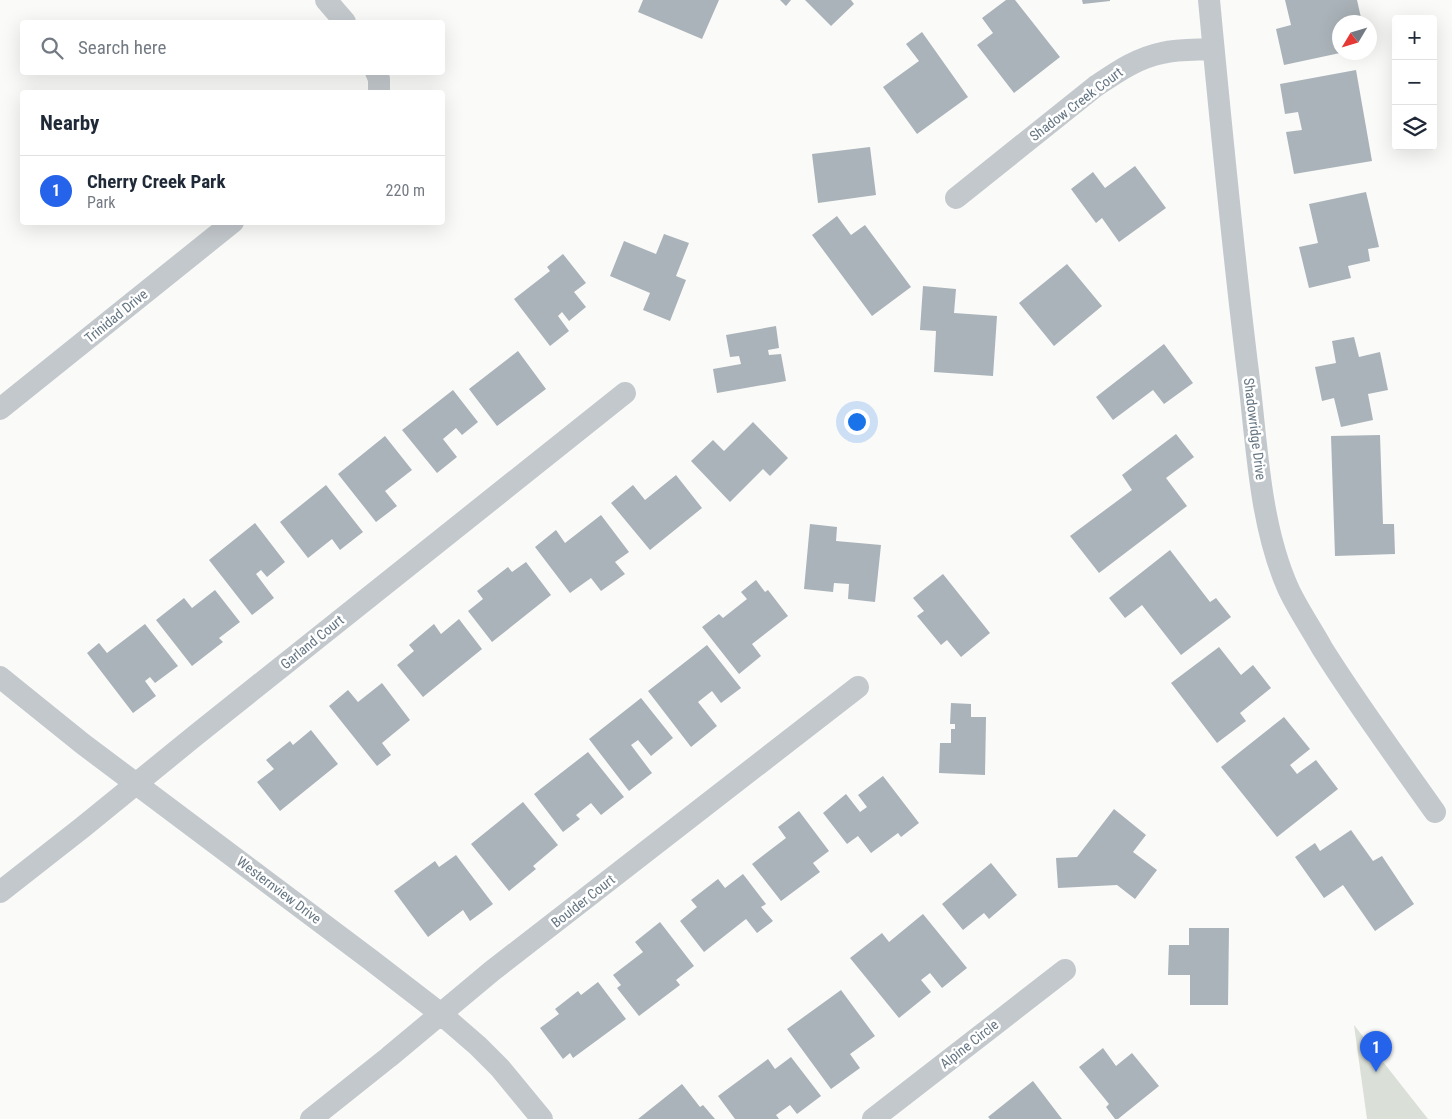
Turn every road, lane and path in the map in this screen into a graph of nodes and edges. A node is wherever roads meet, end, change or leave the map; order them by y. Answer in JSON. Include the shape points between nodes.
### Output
{"nodes":[{"id":1,"x":326,"y":0,"type":"edge"},
{"id":2,"x":1209,"y":0,"type":"edge"},
{"id":3,"x":343,"y":20,"type":"edge"},
{"id":4,"x":1214,"y":49,"type":"junction"},
{"id":5,"x":956,"y":198,"type":"dead end"},
{"id":6,"x":229,"y":225,"type":"edge"},
{"id":7,"x":625,"y":393,"type":"dead end"},
{"id":8,"x":0,"y":409,"type":"edge"},
{"id":9,"x":0,"y":677,"type":"edge"},
{"id":10,"x":858,"y":687,"type":"dead end"},
{"id":11,"x":136,"y":783,"type":"junction"},
{"id":12,"x":1435,"y":812,"type":"dead end"},
{"id":13,"x":0,"y":892,"type":"edge"},
{"id":14,"x":1065,"y":970,"type":"dead end"},
{"id":15,"x":441,"y":1014,"type":"junction"},
{"id":16,"x":311,"y":1119,"type":"edge"},
{"id":17,"x":542,"y":1119,"type":"edge"},
{"id":18,"x":873,"y":1119,"type":"edge"}],
"edges":[{"from":1,"to":3,"type":"street"},
{"from":2,"to":4,"type":"street","name":"Shadowridge Drive"},
{"from":4,"to":5,"type":"street","name":"Shadow Creek Court","via":[[1163,52],[1116,72]]},
{"from":4,"to":12,"type":"street","name":"Shadowridge Drive","via":[[1259,470],[1274,550],[1288,588],[1338,674]]},
{"from":6,"to":8,"type":"street","name":"Trinidad Drive"},
{"from":7,"to":11,"type":"street","name":"Garland Court"},
{"from":9,"to":11,"type":"street","name":"Westernview Drive"},
{"from":10,"to":15,"type":"street","name":"Boulder Court"},
{"from":11,"to":13,"type":"street","name":"Garland Court"},
{"from":11,"to":15,"type":"street","name":"Westernview Drive"},
{"from":14,"to":18,"type":"street","name":"Alpine Circle"},
{"from":15,"to":16,"type":"street","name":"Boulder Court"},
{"from":15,"to":17,"type":"street","name":"Westernview Drive","via":[[500,1068]]}]}
